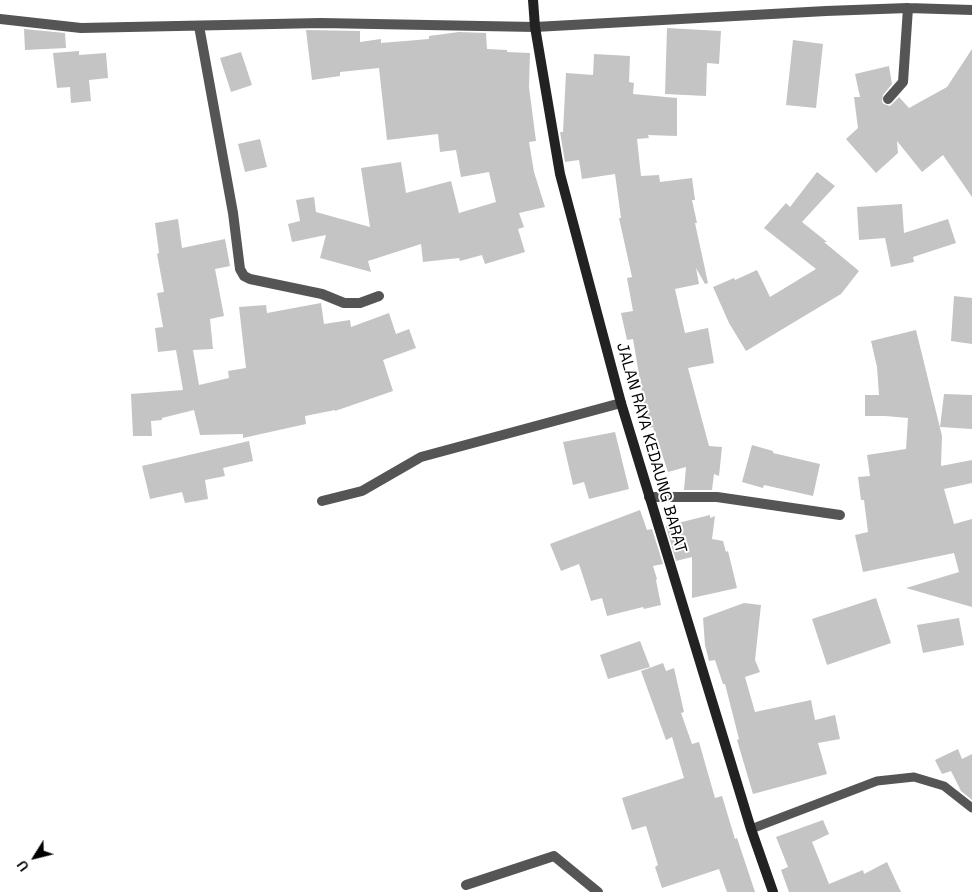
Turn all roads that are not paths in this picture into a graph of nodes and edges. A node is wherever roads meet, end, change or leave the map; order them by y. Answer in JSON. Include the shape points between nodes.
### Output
{"nodes":[{"id":1,"x":533,"y":2,"type":"edge"},
{"id":2,"x":946,"y":4,"type":"edge"},
{"id":3,"x":908,"y":8,"type":"junction"},
{"id":4,"x":972,"y":10,"type":"edge"},
{"id":5,"x":0,"y":19,"type":"edge"},
{"id":6,"x":199,"y":26,"type":"junction"},
{"id":7,"x":535,"y":27,"type":"junction"},
{"id":8,"x":888,"y":99,"type":"dead end"},
{"id":9,"x":380,"y":296,"type":"dead end"},
{"id":10,"x":621,"y":403,"type":"junction"},
{"id":11,"x":649,"y":498,"type":"junction"},
{"id":12,"x":322,"y":501,"type":"dead end"},
{"id":13,"x":840,"y":515,"type":"dead end"},
{"id":14,"x":972,"y":808,"type":"edge"},
{"id":15,"x":751,"y":829,"type":"junction"},
{"id":16,"x":466,"y":885,"type":"dead end"},
{"id":17,"x":598,"y":892,"type":"edge"},
{"id":18,"x":773,"y":892,"type":"edge"}],
"edges":[{"from":1,"to":7,"type":"street","name":"JALAN RAYA KEDAUNG BARAT"},
{"from":2,"to":3,"type":"street"},
{"from":2,"to":4,"type":"street"},
{"from":3,"to":7,"type":"street"},
{"from":3,"to":8,"type":"street","via":[[903,82]]},
{"from":5,"to":6,"type":"street","via":[[81,28]]},
{"from":6,"to":7,"type":"street","via":[[321,23]]},
{"from":6,"to":9,"type":"street","via":[[240,269],[244,276],[322,294],[344,303],[360,303]]},
{"from":7,"to":10,"type":"street","name":"JALAN RAYA KEDAUNG BARAT","via":[[560,174]]},
{"from":10,"to":11,"type":"street","name":"JALAN RAYA KEDAUNG BARAT"},
{"from":10,"to":12,"type":"street","via":[[421,457],[362,491]]},
{"from":11,"to":13,"type":"street","via":[[717,497]]},
{"from":11,"to":15,"type":"street","name":"JALAN RAYA KEDAUNG BARAT"},
{"from":14,"to":15,"type":"lane","via":[[944,786],[914,777],[877,781]]},
{"from":15,"to":18,"type":"street","name":"JALAN RAYA KEDAUNG BARAT"},
{"from":16,"to":17,"type":"street","via":[[554,856]]}]}
